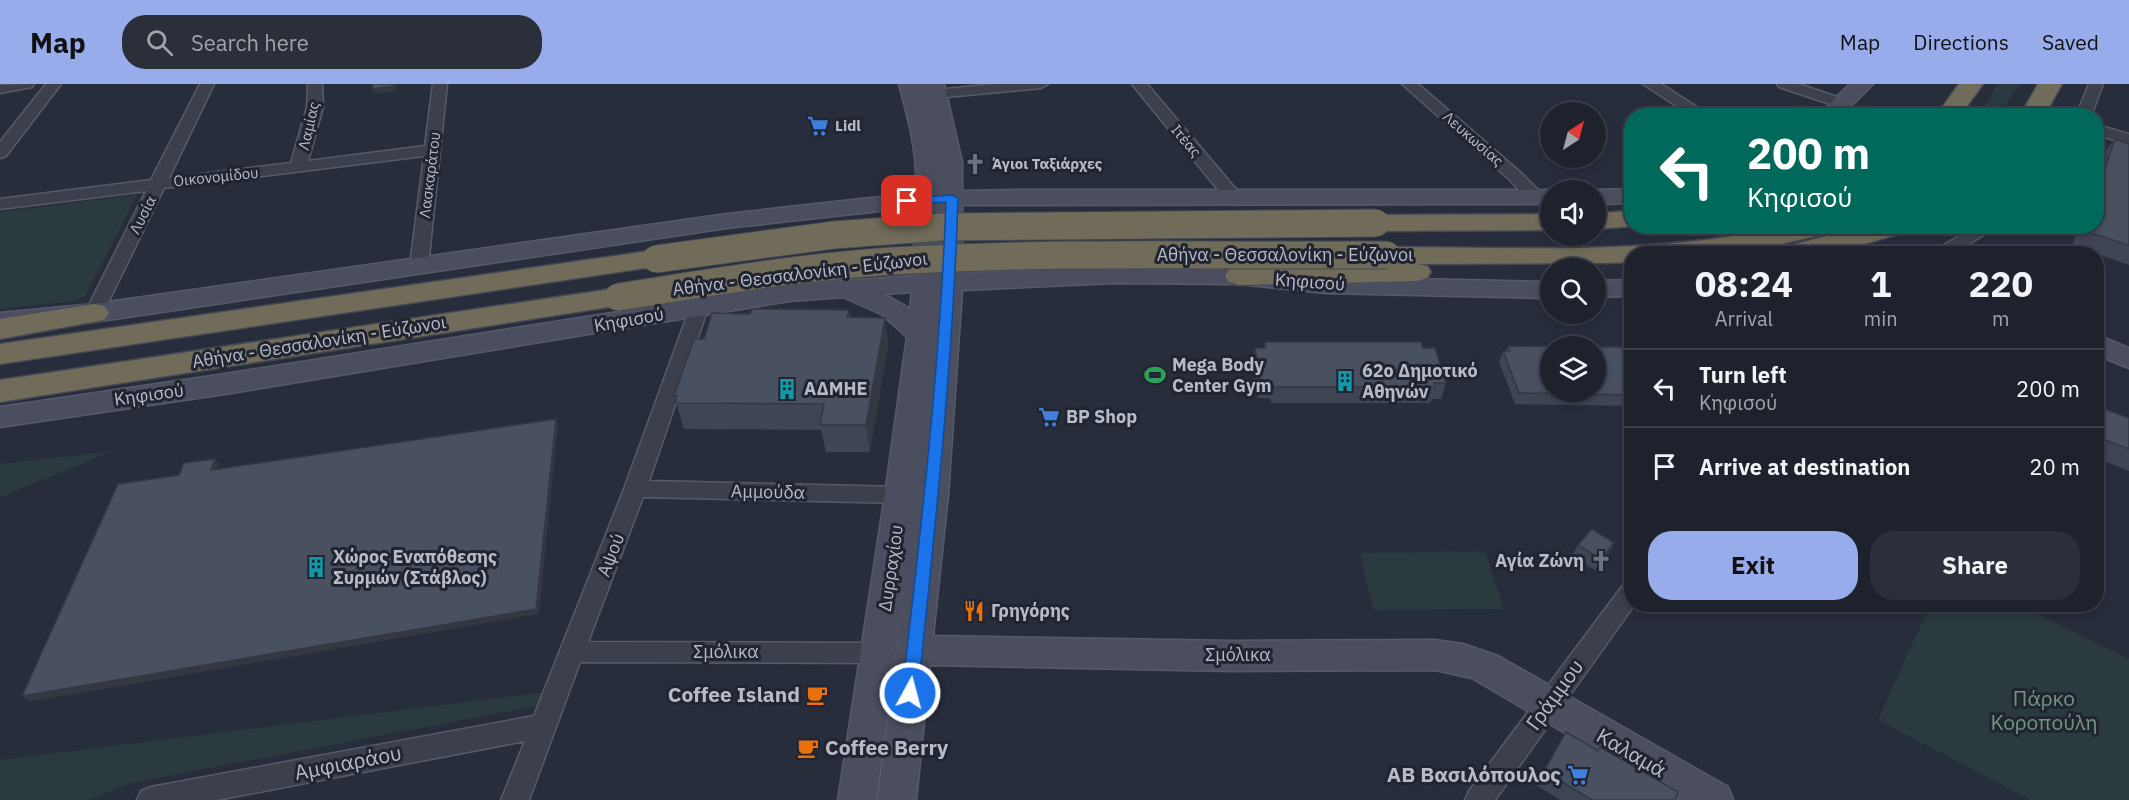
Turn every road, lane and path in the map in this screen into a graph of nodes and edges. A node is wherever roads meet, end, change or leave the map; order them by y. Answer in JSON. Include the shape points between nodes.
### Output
{"nodes":[{"id":1,"x":27,"y":84,"type":"edge"},
{"id":2,"x":54,"y":84,"type":"edge"},
{"id":3,"x":207,"y":84,"type":"edge"},
{"id":4,"x":315,"y":84,"type":"edge"},
{"id":5,"x":440,"y":84,"type":"edge"},
{"id":6,"x":910,"y":84,"type":"edge"},
{"id":7,"x":1041,"y":84,"type":"edge"},
{"id":8,"x":1139,"y":84,"type":"edge"},
{"id":9,"x":1409,"y":84,"type":"edge"},
{"id":10,"x":1784,"y":84,"type":"edge"},
{"id":11,"x":1862,"y":84,"type":"edge"},
{"id":12,"x":1971,"y":84,"type":"edge"},
{"id":13,"x":2050,"y":84,"type":"edge"},
{"id":14,"x":2096,"y":84,"type":"edge"},
{"id":15,"x":1657,"y":85,"type":"edge"},
{"id":16,"x":0,"y":89,"type":"edge"},
{"id":17,"x":934,"y":89,"type":"edge"},
{"id":18,"x":1692,"y":108,"type":"edge"},
{"id":19,"x":1832,"y":108,"type":"edge"},
{"id":20,"x":1835,"y":108,"type":"edge"},
{"id":21,"x":1954,"y":108,"type":"edge"},
{"id":22,"x":2036,"y":108,"type":"edge"},
{"id":23,"x":2086,"y":108,"type":"edge"},
{"id":24,"x":2104,"y":132,"type":"edge"},
{"id":25,"x":2129,"y":139,"type":"edge"},
{"id":26,"x":432,"y":150,"type":"junction"},
{"id":27,"x":1,"y":151,"type":"edge"},
{"id":28,"x":940,"y":165,"type":"junction"},
{"id":29,"x":298,"y":168,"type":"junction"},
{"id":30,"x":159,"y":184,"type":"junction"},
{"id":31,"x":1540,"y":195,"type":"edge"},
{"id":32,"x":1624,"y":196,"type":"edge"},
{"id":33,"x":1022,"y":197,"type":"junction"},
{"id":34,"x":1540,"y":197,"type":"edge"},
{"id":35,"x":1606,"y":197,"type":"edge"},
{"id":36,"x":941,"y":198,"type":"junction"},
{"id":37,"x":1090,"y":198,"type":"junction"},
{"id":38,"x":1234,"y":198,"type":"junction"},
{"id":39,"x":876,"y":203,"type":"junction"},
{"id":40,"x":0,"y":204,"type":"edge"},
{"id":41,"x":799,"y":212,"type":"junction"},
{"id":42,"x":1624,"y":219,"type":"edge"},
{"id":43,"x":1606,"y":220,"type":"edge"},
{"id":44,"x":1540,"y":222,"type":"edge"},
{"id":45,"x":926,"y":232,"type":"junction"},
{"id":46,"x":1788,"y":234,"type":"edge"},
{"id":47,"x":1870,"y":234,"type":"edge"},
{"id":48,"x":1976,"y":234,"type":"edge"},
{"id":49,"x":951,"y":245,"type":"junction"},
{"id":50,"x":1722,"y":246,"type":"edge"},
{"id":51,"x":1825,"y":246,"type":"edge"},
{"id":52,"x":1956,"y":246,"type":"edge"},
{"id":53,"x":1624,"y":252,"type":"edge"},
{"id":54,"x":419,"y":266,"type":"junction"},
{"id":55,"x":1624,"y":270,"type":"edge"},
{"id":56,"x":1540,"y":271,"type":"edge"},
{"id":57,"x":1606,"y":271,"type":"edge"},
{"id":58,"x":1088,"y":276,"type":"junction"},
{"id":59,"x":1239,"y":276,"type":"junction"},
{"id":60,"x":1023,"y":280,"type":"junction"},
{"id":61,"x":938,"y":283,"type":"junction"},
{"id":62,"x":1624,"y":288,"type":"edge"},
{"id":63,"x":1606,"y":289,"type":"edge"},
{"id":64,"x":842,"y":290,"type":"junction"},
{"id":65,"x":1540,"y":290,"type":"edge"},
{"id":66,"x":789,"y":293,"type":"junction"},
{"id":67,"x":699,"y":308,"type":"junction"},
{"id":68,"x":94,"y":313,"type":"junction"},
{"id":69,"x":0,"y":322,"type":"edge"},
{"id":70,"x":0,"y":328,"type":"edge"},
{"id":71,"x":933,"y":333,"type":"junction"},
{"id":72,"x":2104,"y":347,"type":"edge"},
{"id":73,"x":0,"y":354,"type":"edge"},
{"id":74,"x":2129,"y":359,"type":"edge"},
{"id":75,"x":0,"y":391,"type":"edge"},
{"id":76,"x":0,"y":417,"type":"edge"},
{"id":77,"x":636,"y":489,"type":"junction"},
{"id":78,"x":901,"y":495,"type":"junction"},
{"id":79,"x":1624,"y":602,"type":"edge"},
{"id":80,"x":915,"y":650,"type":"junction"},
{"id":81,"x":574,"y":652,"type":"junction"},
{"id":82,"x":879,"y":653,"type":"junction"},
{"id":83,"x":1548,"y":705,"type":"junction"},
{"id":84,"x":545,"y":726,"type":"junction"},
{"id":85,"x":151,"y":800,"type":"edge"},
{"id":86,"x":515,"y":800,"type":"edge"},
{"id":87,"x":857,"y":800,"type":"edge"},
{"id":88,"x":897,"y":800,"type":"edge"},
{"id":89,"x":1479,"y":800,"type":"edge"},
{"id":90,"x":1714,"y":800,"type":"edge"}],
"edges":[{"from":1,"to":16,"type":"street"},
{"from":2,"to":27,"type":"street"},
{"from":3,"to":30,"type":"street","name":"Λυσία"},
{"from":4,"to":29,"type":"street","name":"Λαμίας","via":[[315,107]]},
{"from":5,"to":26,"type":"street","name":"Λασκαράτου"},
{"from":6,"to":28,"type":"main road","via":[[922,128]]},
{"from":7,"to":17,"type":"street"},
{"from":8,"to":38,"type":"street","name":"Ιτέας"},
{"from":9,"to":31,"type":"street","name":"Λευκωσίας"},
{"from":10,"to":19,"type":"street"},
{"from":11,"to":20,"type":"main road"},
{"from":12,"to":21,"type":"highway"},
{"from":13,"to":22,"type":"highway"},
{"from":14,"to":23,"type":"street"},
{"from":15,"to":18,"type":"street"},
{"from":17,"to":28,"type":"main road"},
{"from":24,"to":25,"type":"street"},
{"from":26,"to":29,"type":"street","name":"Οικονομίδου"},
{"from":26,"to":54,"type":"street","name":"Λασκαράτου"},
{"from":28,"to":33,"type":"main road","via":[[977,184]]},
{"from":28,"to":36,"type":"main road"},
{"from":28,"to":39,"type":"main road"},
{"from":29,"to":30,"type":"street","name":"Οικονομίδου"},
{"from":30,"to":40,"type":"street","name":"Οικονομίδου"},
{"from":30,"to":68,"type":"street","name":"Λυσία"},
{"from":32,"to":35,"type":"main road"},
{"from":33,"to":36,"type":"main road"},
{"from":33,"to":37,"type":"main road"},
{"from":34,"to":38,"type":"main road"},
{"from":36,"to":39,"type":"main road"},
{"from":36,"to":45,"type":"main road"},
{"from":36,"to":49,"type":"main road"},
{"from":37,"to":38,"type":"main road"},
{"from":37,"to":49,"type":"main road","via":[[1017,212],[984,225]]},
{"from":39,"to":41,"type":"main road"},
{"from":41,"to":45,"type":"main road","via":[[877,213]]},
{"from":41,"to":54,"type":"main road"},
{"from":42,"to":43,"type":"highway"},
{"from":44,"to":73,"type":"highway","name":"Αθήνα - Θεσσαλονίκη - Εύζωνοι","bridge":true,"via":[[888,229],[780,241]]},
{"from":45,"to":49,"type":"main road"},
{"from":45,"to":61,"type":"main road"},
{"from":45,"to":66,"type":"main road","via":[[903,252],[873,267]]},
{"from":46,"to":50,"type":"highway","name":"Αθήνα - Θεσσαλονίκη - Εύζωνοι","bridge":true},
{"from":47,"to":51,"type":"highway"},
{"from":48,"to":52,"type":"street"},
{"from":49,"to":58,"type":"main road"},
{"from":49,"to":61,"type":"main road"},
{"from":53,"to":75,"type":"highway","name":"Αθήνα - Θεσσαλονίκη - Εύζωνοι","bridge":true,"via":[[891,261],[778,273]]},
{"from":54,"to":68,"type":"main road"},
{"from":55,"to":57,"type":"highway"},
{"from":56,"to":59,"type":"highway"},
{"from":58,"to":59,"type":"main road","name":"Κηφισού"},
{"from":58,"to":60,"type":"main road","name":"Κηφισού"},
{"from":59,"to":65,"type":"main road","name":"Κηφισού","via":[[1326,285]]},
{"from":60,"to":61,"type":"main road","name":"Κηφισού"},
{"from":60,"to":71,"type":"main road","via":[[977,298]]},
{"from":61,"to":64,"type":"main road","name":"Κηφισού"},
{"from":61,"to":71,"type":"main road"},
{"from":62,"to":63,"type":"main road"},
{"from":64,"to":66,"type":"main road","name":"Κηφισού"},
{"from":64,"to":71,"type":"main road","via":[[889,306]]},
{"from":66,"to":67,"type":"main road","name":"Κηφισού"},
{"from":67,"to":76,"type":"main road","name":"Κηφισού"},
{"from":67,"to":77,"type":"street","name":"Αψού"},
{"from":68,"to":69,"type":"main road"},
{"from":68,"to":70,"type":"highway"},
{"from":71,"to":78,"type":"main road","name":"Δυρραχίου"},
{"from":71,"to":80,"type":"main road","name":"Δυρραχίου"},
{"from":72,"to":74,"type":"main road"},
{"from":77,"to":78,"type":"street","name":"Αμμούδα"},
{"from":77,"to":81,"type":"street","name":"Αψού"},
{"from":78,"to":82,"type":"main road","name":"Δυρραχίου"},
{"from":79,"to":83,"type":"street","name":"Γράμμου"},
{"from":80,"to":83,"type":"main road","name":"Σμόλικα","via":[[1435,655],[1485,667]]},
{"from":80,"to":88,"type":"main road","name":"Δυρραχίου"},
{"from":81,"to":82,"type":"street","name":"Σμόλικα"},
{"from":81,"to":84,"type":"street","name":"Αψού"},
{"from":82,"to":87,"type":"main road","name":"Δυρραχίου"},
{"from":83,"to":89,"type":"street","name":"Γράμμου"},
{"from":83,"to":90,"type":"main road","name":"Καλαμά"},
{"from":84,"to":85,"type":"street","name":"Αμφιαράου"},
{"from":84,"to":86,"type":"street","name":"Αψού"}]}
